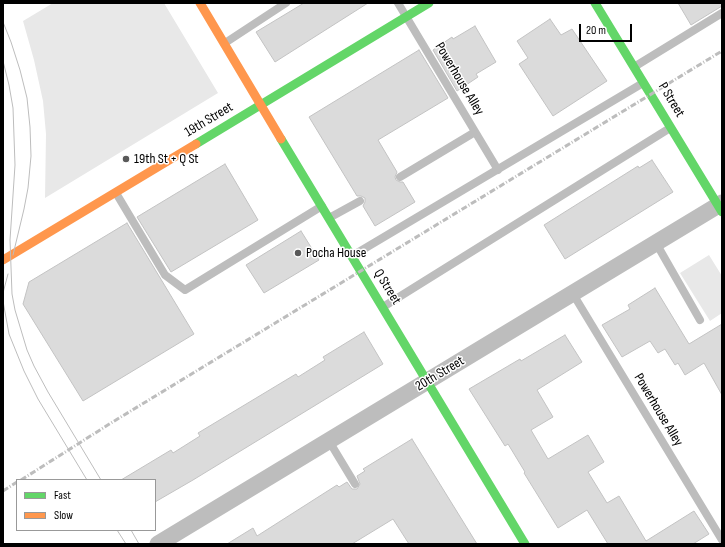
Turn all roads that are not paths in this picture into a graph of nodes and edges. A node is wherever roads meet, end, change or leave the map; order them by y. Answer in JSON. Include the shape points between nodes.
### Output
{"nodes":[{"id":1,"x":200,"y":3,"type":"edge"},
{"id":2,"x":286,"y":3,"type":"edge"},
{"id":3,"x":398,"y":3,"type":"edge"},
{"id":4,"x":429,"y":3,"type":"edge"},
{"id":5,"x":595,"y":3,"type":"edge"},
{"id":6,"x":722,"y":13,"type":"edge"},
{"id":7,"x":406,"y":17,"type":"junction"},
{"id":8,"x":224,"y":43,"type":"junction"},
{"id":9,"x":634,"y":67,"type":"junction"},
{"id":10,"x":644,"y":82,"type":"junction"},
{"id":11,"x":260,"y":104,"type":"junction"},
{"id":12,"x":670,"y":128,"type":"junction"},
{"id":13,"x":476,"y":132,"type":"junction"},
{"id":14,"x":498,"y":170,"type":"junction"},
{"id":15,"x":400,"y":177,"type":"dead end"},
{"id":16,"x":116,"y":192,"type":"junction"},
{"id":17,"x":360,"y":201,"type":"dead end"},
{"id":18,"x":322,"y":206,"type":"junction"},
{"id":19,"x":721,"y":207,"type":"edge"},
{"id":20,"x":329,"y":218,"type":"junction"},
{"id":21,"x":656,"y":244,"type":"junction"},
{"id":22,"x":352,"y":256,"type":"junction"},
{"id":23,"x":3,"y":260,"type":"edge"},
{"id":24,"x":572,"y":294,"type":"junction"},
{"id":25,"x":383,"y":307,"type":"junction"},
{"id":26,"x":700,"y":320,"type":"dead end"},
{"id":27,"x":428,"y":381,"type":"junction"},
{"id":28,"x":329,"y":441,"type":"junction"},
{"id":29,"x":355,"y":484,"type":"dead end"},
{"id":30,"x":722,"y":540,"type":"edge"},
{"id":31,"x":158,"y":544,"type":"edge"},
{"id":32,"x":525,"y":544,"type":"edge"}],
"edges":[{"from":1,"to":8,"type":"main road","name":"Q Street"},
{"from":2,"to":8,"type":"lane"},
{"from":3,"to":7,"type":"lane","name":"Powerhouse Alley"},
{"from":4,"to":7,"type":"main road","name":"19th Street"},
{"from":5,"to":9,"type":"main road","name":"P Street"},
{"from":6,"to":9,"type":"lane"},
{"from":7,"to":11,"type":"main road","name":"19th Street"},
{"from":7,"to":13,"type":"lane","name":"Powerhouse Alley"},
{"from":8,"to":11,"type":"main road","name":"Q Street"},
{"from":9,"to":10,"type":"main road","name":"P Street"},
{"from":10,"to":12,"type":"main road","name":"P Street"},
{"from":10,"to":14,"type":"lane"},
{"from":11,"to":16,"type":"main road","name":"19th Street"},
{"from":11,"to":18,"type":"main road","name":"Q Street"},
{"from":12,"to":19,"type":"main road","name":"P Street"},
{"from":12,"to":25,"type":"lane"},
{"from":13,"to":14,"type":"lane","name":"Powerhouse Alley"},
{"from":13,"to":15,"type":"lane"},
{"from":14,"to":22,"type":"lane"},
{"from":16,"to":18,"type":"lane","via":[[165,274],[185,290]]},
{"from":16,"to":23,"type":"main road","name":"19th Street"},
{"from":17,"to":20,"type":"lane"},
{"from":18,"to":20,"type":"main road","name":"Q Street"},
{"from":19,"to":21,"type":"street","name":"20th Street"},
{"from":20,"to":22,"type":"main road","name":"Q Street"},
{"from":21,"to":24,"type":"street","name":"20th Street"},
{"from":21,"to":26,"type":"lane"},
{"from":22,"to":25,"type":"main road","name":"Q Street"},
{"from":24,"to":27,"type":"street","name":"20th Street"},
{"from":24,"to":30,"type":"lane","name":"Powerhouse Alley"},
{"from":25,"to":27,"type":"main road","name":"Q Street"},
{"from":27,"to":28,"type":"street","name":"20th Street"},
{"from":27,"to":32,"type":"main road","name":"Q Street"},
{"from":28,"to":29,"type":"lane"},
{"from":28,"to":31,"type":"street","name":"20th Street"}]}
